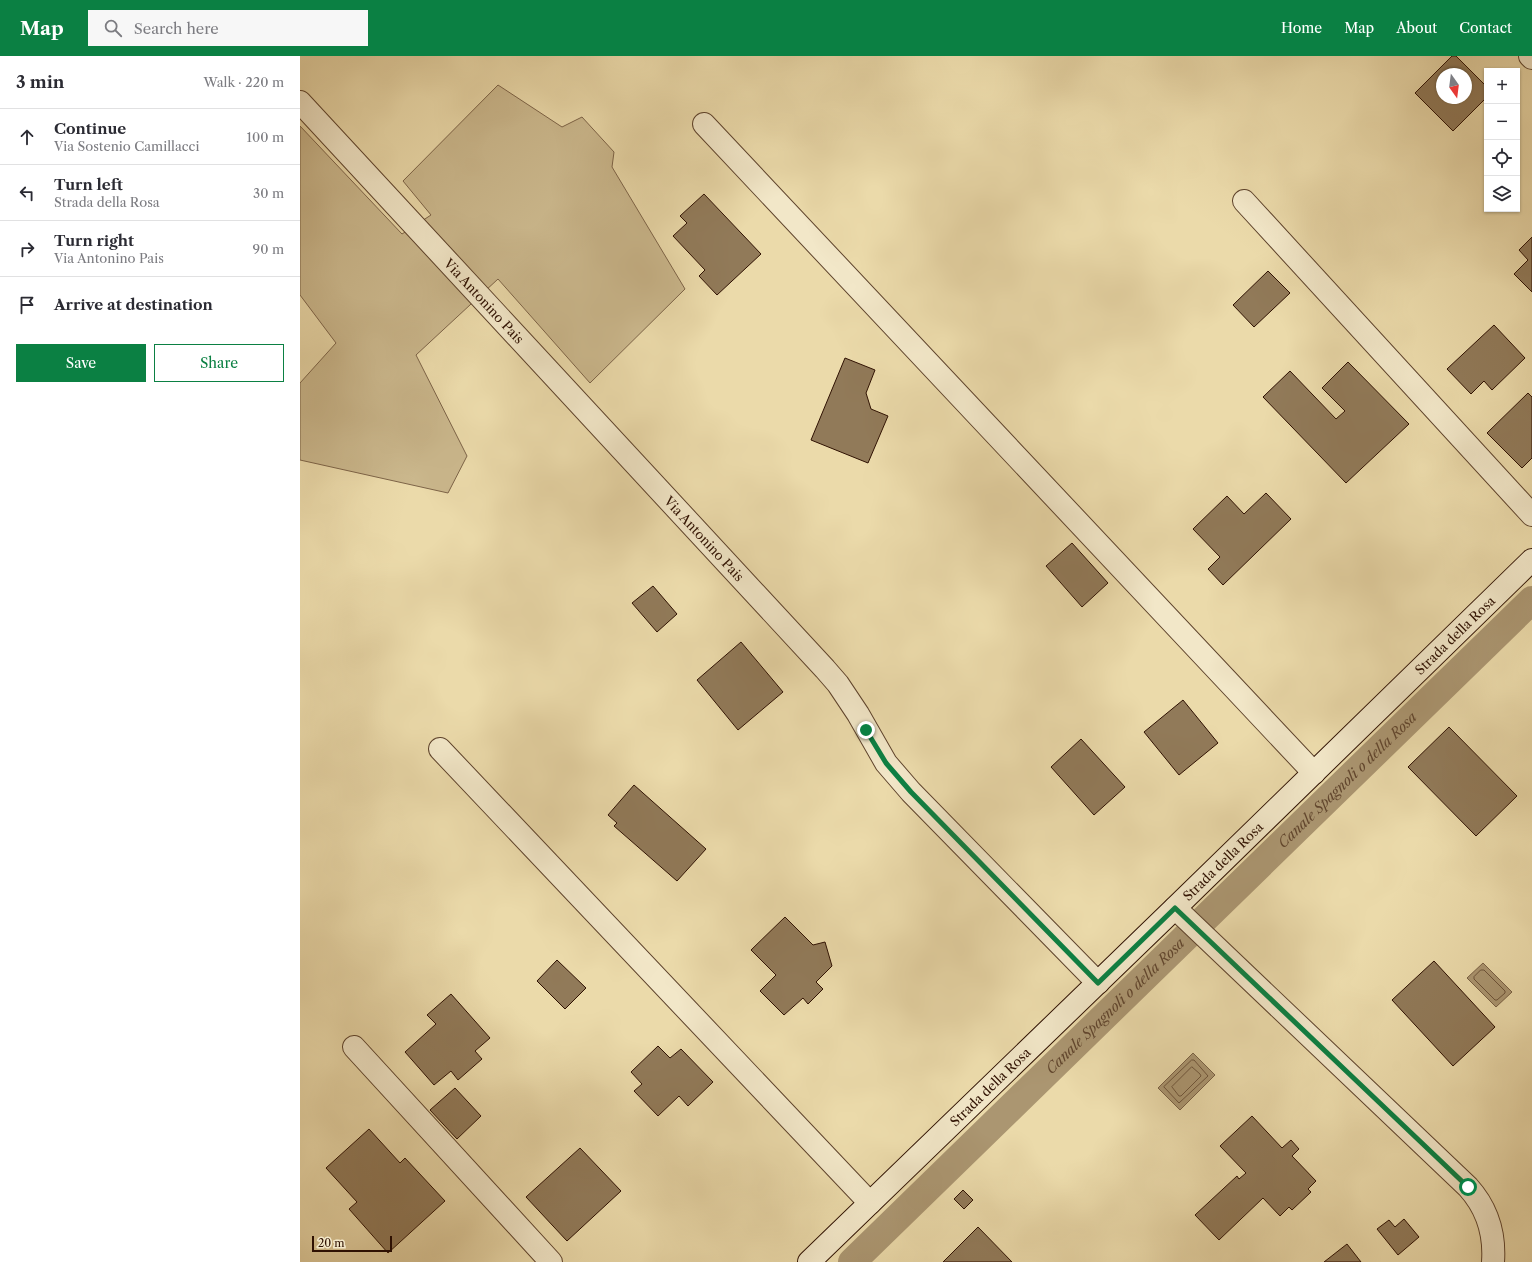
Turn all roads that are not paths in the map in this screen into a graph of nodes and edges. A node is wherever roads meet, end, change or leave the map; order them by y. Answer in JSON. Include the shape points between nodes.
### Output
{"nodes":[{"id":1,"x":300,"y":102,"type":"edge"},
{"id":2,"x":704,"y":124,"type":"dead end"},
{"id":3,"x":1244,"y":201,"type":"dead end"},
{"id":4,"x":1532,"y":515,"type":"edge"},
{"id":5,"x":1532,"y":560,"type":"edge"},
{"id":6,"x":440,"y":749,"type":"dead end"},
{"id":7,"x":1314,"y":773,"type":"junction"},
{"id":8,"x":1175,"y":908,"type":"junction"},
{"id":9,"x":1098,"y":983,"type":"junction"},
{"id":10,"x":354,"y":1047,"type":"dead end"},
{"id":11,"x":870,"y":1203,"type":"junction"},
{"id":12,"x":551,"y":1262,"type":"edge"},
{"id":13,"x":809,"y":1262,"type":"edge"},
{"id":14,"x":1493,"y":1262,"type":"edge"}],
"edges":[{"from":1,"to":9,"type":"street","name":"Via Antonino Pais","via":[[825,669],[858,714],[886,763],[911,792]]},
{"from":2,"to":7,"type":"street"},
{"from":3,"to":4,"type":"street"},
{"from":5,"to":7,"type":"street","name":"Strada della Rosa"},
{"from":6,"to":11,"type":"street"},
{"from":7,"to":8,"type":"street","name":"Strada della Rosa"},
{"from":8,"to":9,"type":"street","name":"Strada della Rosa"},
{"from":8,"to":14,"type":"street","via":[[1468,1187],[1482,1206],[1489,1222],[1494,1247]]},
{"from":9,"to":11,"type":"street","name":"Strada della Rosa"},
{"from":10,"to":12,"type":"street"},
{"from":11,"to":13,"type":"street","name":"Strada della Rosa"}]}
